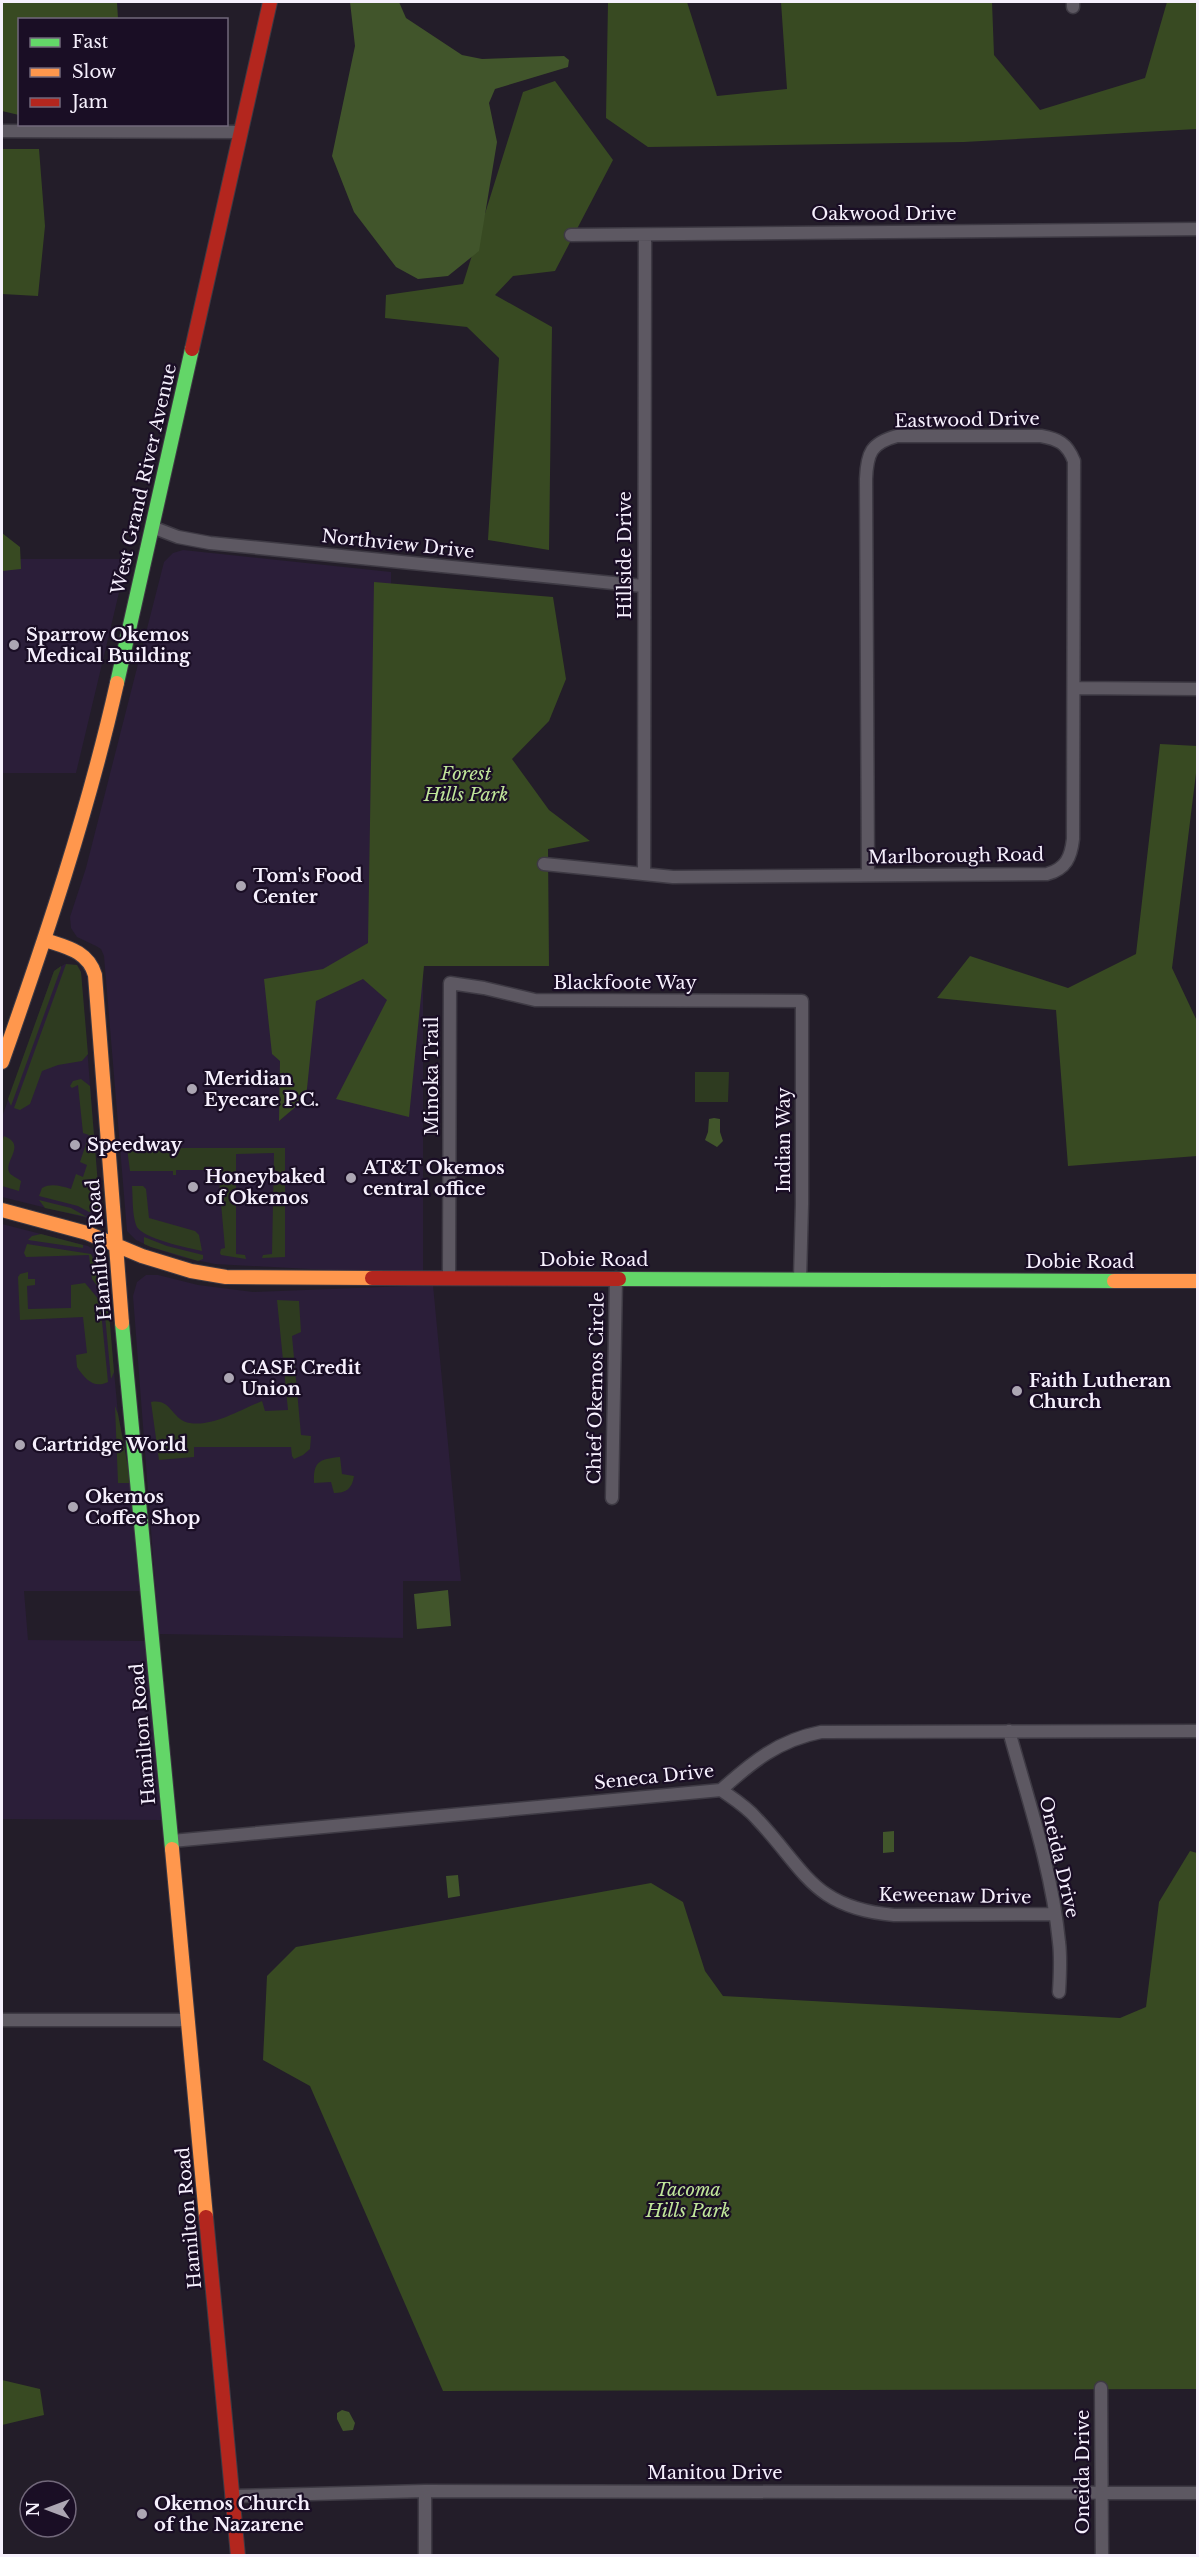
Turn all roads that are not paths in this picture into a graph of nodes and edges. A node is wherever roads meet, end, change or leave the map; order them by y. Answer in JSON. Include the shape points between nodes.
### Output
{"nodes":[{"id":1,"x":270,"y":2,"type":"edge"},
{"id":2,"x":2,"y":131,"type":"edge"},
{"id":3,"x":240,"y":132,"type":"junction"},
{"id":4,"x":1197,"y":230,"type":"edge"},
{"id":5,"x":571,"y":235,"type":"dead end"},
{"id":6,"x":645,"y":236,"type":"junction"},
{"id":7,"x":152,"y":527,"type":"junction"},
{"id":8,"x":643,"y":586,"type":"junction"},
{"id":9,"x":1074,"y":688,"type":"junction"},
{"id":10,"x":1197,"y":688,"type":"edge"},
{"id":11,"x":544,"y":864,"type":"dead end"},
{"id":12,"x":644,"y":874,"type":"junction"},
{"id":13,"x":868,"y":875,"type":"junction"},
{"id":14,"x":45,"y":940,"type":"junction"},
{"id":15,"x":450,"y":983,"type":"joint"},
{"id":16,"x":801,"y":1001,"type":"joint"},
{"id":17,"x":2,"y":1062,"type":"edge"},
{"id":18,"x":2,"y":1210,"type":"edge"},
{"id":19,"x":116,"y":1245,"type":"junction"},
{"id":20,"x":449,"y":1278,"type":"junction"},
{"id":21,"x":616,"y":1278,"type":"junction"},
{"id":22,"x":800,"y":1279,"type":"junction"},
{"id":23,"x":1197,"y":1281,"type":"edge"},
{"id":24,"x":612,"y":1498,"type":"dead end"},
{"id":25,"x":1009,"y":1731,"type":"junction"},
{"id":26,"x":1197,"y":1731,"type":"edge"},
{"id":27,"x":721,"y":1790,"type":"junction"},
{"id":28,"x":172,"y":1841,"type":"junction"},
{"id":29,"x":1055,"y":1914,"type":"junction"},
{"id":30,"x":1059,"y":1992,"type":"dead end"},
{"id":31,"x":2,"y":2020,"type":"edge"},
{"id":32,"x":188,"y":2020,"type":"junction"},
{"id":33,"x":1101,"y":2388,"type":"dead end"},
{"id":34,"x":425,"y":2491,"type":"junction"},
{"id":35,"x":1102,"y":2492,"type":"junction"},
{"id":36,"x":1197,"y":2493,"type":"edge"},
{"id":37,"x":232,"y":2496,"type":"junction"},
{"id":38,"x":238,"y":2556,"type":"edge"},
{"id":39,"x":425,"y":2556,"type":"edge"},
{"id":40,"x":1102,"y":2556,"type":"edge"}],
"edges":[{"from":1,"to":3,"type":"street","name":"West Grand River Avenue"},
{"from":2,"to":3,"type":"street"},
{"from":3,"to":7,"type":"street","name":"West Grand River Avenue"},
{"from":4,"to":6,"type":"street","name":"Oakwood Drive"},
{"from":5,"to":6,"type":"street","name":"Oakwood Drive"},
{"from":6,"to":8,"type":"street","name":"Hillside Drive"},
{"from":7,"to":8,"type":"street","name":"Northview Drive","via":[[210,543]]},
{"from":7,"to":14,"type":"street","name":"West Grand River Avenue","via":[[111,710]]},
{"from":8,"to":12,"type":"street","name":"Hillside Drive"},
{"from":9,"to":10,"type":"street"},
{"from":9,"to":13,"type":"street","name":"Marlborough Road","via":[[1073,839],[1066,863],[1047,874]]},
{"from":9,"to":13,"type":"street","name":"Eastwood Drive","via":[[1074,460],[1070,449],[1056,439],[1041,436],[897,436],[879,442],[869,455],[866,479]]},
{"from":11,"to":12,"type":"street","name":"Marlborough Road"},
{"from":12,"to":13,"type":"street","name":"Marlborough Road"},
{"from":14,"to":17,"type":"street","name":"West Grand River Avenue"},
{"from":14,"to":19,"type":"street","name":"Hamilton Road","via":[[84,955],[94,970]]},
{"from":15,"to":16,"type":"street","name":"Blackfoote Way","via":[[535,1000]]},
{"from":15,"to":20,"type":"street","name":"Minoka Trail"},
{"from":16,"to":22,"type":"street","name":"Indian Way"},
{"from":18,"to":19,"type":"street","name":"Dobie Road"},
{"from":19,"to":20,"type":"street","name":"Dobie Road","via":[[191,1271],[226,1277]]},
{"from":19,"to":28,"type":"street","name":"Hamilton Road"},
{"from":20,"to":21,"type":"street","name":"Dobie Road"},
{"from":21,"to":22,"type":"street","name":"Dobie Road"},
{"from":21,"to":24,"type":"street","name":"Chief Okemos Circle"},
{"from":22,"to":23,"type":"street","name":"Dobie Road"},
{"from":25,"to":26,"type":"street","name":"Seneca Drive"},
{"from":25,"to":27,"type":"street","name":"Seneca Drive","via":[[807,1734],[768,1751]]},
{"from":25,"to":29,"type":"street","name":"Oneida Drive","via":[[1043,1852]]},
{"from":27,"to":28,"type":"street","name":"Seneca Drive"},
{"from":27,"to":29,"type":"street","name":"Keweenaw Drive","via":[[756,1818],[804,1876],[853,1908],[894,1915]]},
{"from":28,"to":32,"type":"street","name":"Hamilton Road"},
{"from":29,"to":30,"type":"street","name":"Oneida Drive","via":[[1060,1944]]},
{"from":31,"to":32,"type":"street"},
{"from":32,"to":37,"type":"street","name":"Hamilton Road"},
{"from":33,"to":35,"type":"street","name":"Oneida Drive"},
{"from":34,"to":35,"type":"street","name":"Manitou Drive"},
{"from":34,"to":37,"type":"street","name":"Manitou Drive"},
{"from":34,"to":39,"type":"street"},
{"from":35,"to":36,"type":"street","name":"Manitou Drive"},
{"from":35,"to":40,"type":"street","name":"Oneida Drive"},
{"from":37,"to":38,"type":"street","name":"Hamilton Road"}]}
